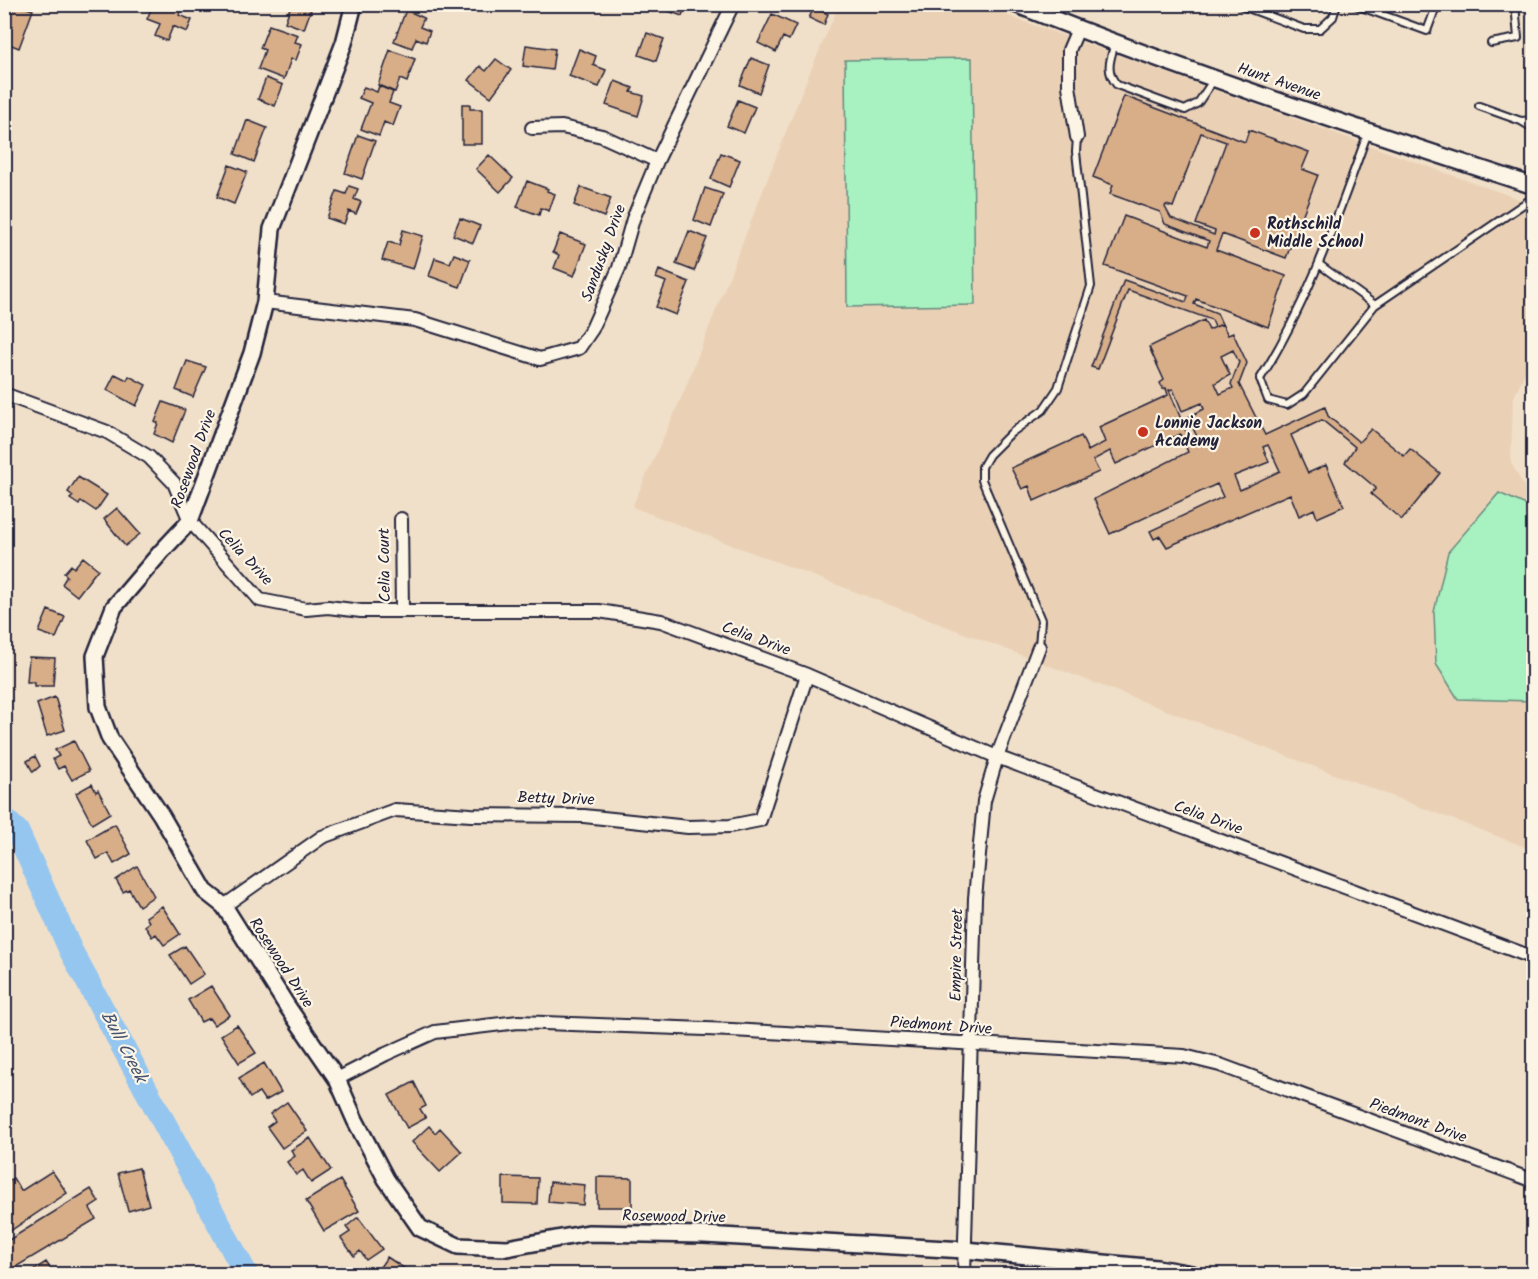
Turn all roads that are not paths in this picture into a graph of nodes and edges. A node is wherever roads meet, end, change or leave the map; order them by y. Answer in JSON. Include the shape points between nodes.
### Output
{"nodes":[{"id":1,"x":354,"y":4,"type":"edge"},
{"id":2,"x":733,"y":4,"type":"edge"},
{"id":3,"x":1016,"y":4,"type":"edge"},
{"id":4,"x":1237,"y":4,"type":"edge"},
{"id":5,"x":1337,"y":4,"type":"edge"},
{"id":6,"x":1353,"y":4,"type":"edge"},
{"id":7,"x":1437,"y":4,"type":"edge"},
{"id":8,"x":1515,"y":4,"type":"edge"},
{"id":9,"x":1078,"y":29,"type":"junction"},
{"id":10,"x":1116,"y":43,"type":"junction"},
{"id":11,"x":1491,"y":43,"type":"dead end"},
{"id":12,"x":1214,"y":79,"type":"junction"},
{"id":13,"x":1479,"y":106,"type":"dead end"},
{"id":14,"x":1533,"y":120,"type":"edge"},
{"id":15,"x":1521,"y":121,"type":"junction"},
{"id":16,"x":532,"y":128,"type":"dead end"},
{"id":17,"x":1533,"y":129,"type":"edge"},
{"id":18,"x":1368,"y":132,"type":"junction"},
{"id":19,"x":1077,"y":137,"type":"joint"},
{"id":20,"x":657,"y":161,"type":"junction"},
{"id":21,"x":1533,"y":186,"type":"edge"},
{"id":22,"x":1533,"y":197,"type":"edge"},
{"id":23,"x":1320,"y":265,"type":"junction"},
{"id":24,"x":265,"y":302,"type":"junction"},
{"id":25,"x":1375,"y":305,"type":"junction"},
{"id":26,"x":4,"y":394,"type":"edge"},
{"id":27,"x":401,"y":519,"type":"dead end"},
{"id":28,"x":190,"y":521,"type":"junction"},
{"id":29,"x":402,"y":611,"type":"junction"},
{"id":30,"x":1039,"y":647,"type":"joint"},
{"id":31,"x":807,"y":675,"type":"junction"},
{"id":32,"x":997,"y":757,"type":"junction"},
{"id":33,"x":224,"y":906,"type":"junction"},
{"id":34,"x":1533,"y":958,"type":"edge"},
{"id":35,"x":972,"y":1045,"type":"junction"},
{"id":36,"x":337,"y":1079,"type":"junction"},
{"id":37,"x":1533,"y":1181,"type":"edge"},
{"id":38,"x":965,"y":1250,"type":"junction"},
{"id":39,"x":964,"y":1275,"type":"edge"},
{"id":40,"x":1192,"y":1275,"type":"edge"}],
"edges":[{"from":1,"to":24,"type":"street","name":"Rosewood Drive","via":[[344,43],[272,229]]},
{"from":2,"to":20,"type":"street","name":"Sandusky Drive"},
{"from":3,"to":9,"type":"street","name":"Hunt Avenue"},
{"from":4,"to":5,"type":"lane","via":[[1304,29],[1320,29],[1333,17]]},
{"from":6,"to":7,"type":"lane","via":[[1427,31]]},
{"from":8,"to":11,"type":"lane","via":[[1518,38]]},
{"from":9,"to":10,"type":"street","name":"Hunt Avenue"},
{"from":9,"to":19,"type":"street","via":[[1069,50],[1069,86]]},
{"from":10,"to":12,"type":"street","name":"Hunt Avenue"},
{"from":10,"to":12,"type":"lane","via":[[1109,64],[1117,85],[1185,110],[1198,103]]},
{"from":12,"to":18,"type":"street","name":"Hunt Avenue"},
{"from":13,"to":15,"type":"lane"},
{"from":14,"to":15,"type":"lane"},
{"from":15,"to":17,"type":"lane"},
{"from":16,"to":20,"type":"street","via":[[562,127],[602,136]]},
{"from":18,"to":21,"type":"street","name":"Hunt Avenue"},
{"from":18,"to":23,"type":"lane"},
{"from":19,"to":30,"type":"lane","via":[[1091,286],[1058,388],[1043,410],[1011,433],[982,467],[982,480],[1041,620]]},
{"from":20,"to":24,"type":"street","name":"Sandusky Drive","via":[[633,219],[620,268],[579,348],[540,359],[415,320]]},
{"from":22,"to":25,"type":"lane"},
{"from":23,"to":25,"type":"lane"},
{"from":23,"to":25,"type":"lane","via":[[1282,344],[1260,379],[1268,400],[1287,405],[1304,394]]},
{"from":24,"to":28,"type":"street","name":"Rosewood Drive","via":[[252,353]]},
{"from":26,"to":28,"type":"street","name":"Celia Drive","via":[[108,432],[149,457],[174,483]]},
{"from":27,"to":29,"type":"street","name":"Celia Court"},
{"from":28,"to":29,"type":"street","name":"Celia Drive","via":[[260,600],[306,609]]},
{"from":28,"to":33,"type":"street","name":"Rosewood Drive","via":[[114,607],[95,656],[98,707],[110,739],[206,891]]},
{"from":29,"to":31,"type":"street","name":"Celia Drive","via":[[599,611],[661,621]]},
{"from":30,"to":32,"type":"street","name":"Empire Street"},
{"from":31,"to":32,"type":"street","name":"Celia Drive"},
{"from":31,"to":33,"type":"street","name":"Betty Drive","via":[[760,820],[730,826],[687,826],[584,816],[395,810],[322,837]]},
{"from":32,"to":34,"type":"street","name":"Celia Drive"},
{"from":32,"to":35,"type":"street","name":"Empire Street","via":[[984,801],[977,876]]},
{"from":33,"to":36,"type":"street","name":"Rosewood Drive"},
{"from":35,"to":36,"type":"street","name":"Piedmont Drive","via":[[518,1022],[435,1032]]},
{"from":35,"to":37,"type":"street","name":"Piedmont Drive","via":[[1184,1056],[1221,1065]]},
{"from":35,"to":38,"type":"street","name":"Empire Street"},
{"from":36,"to":38,"type":"street","name":"Rosewood Drive","via":[[386,1179],[420,1228],[458,1246],[507,1248],[588,1233],[704,1234]]},
{"from":38,"to":39,"type":"street","name":"Empire Street"},
{"from":38,"to":40,"type":"street","name":"Rosewood Drive","via":[[1157,1268]]}]}
